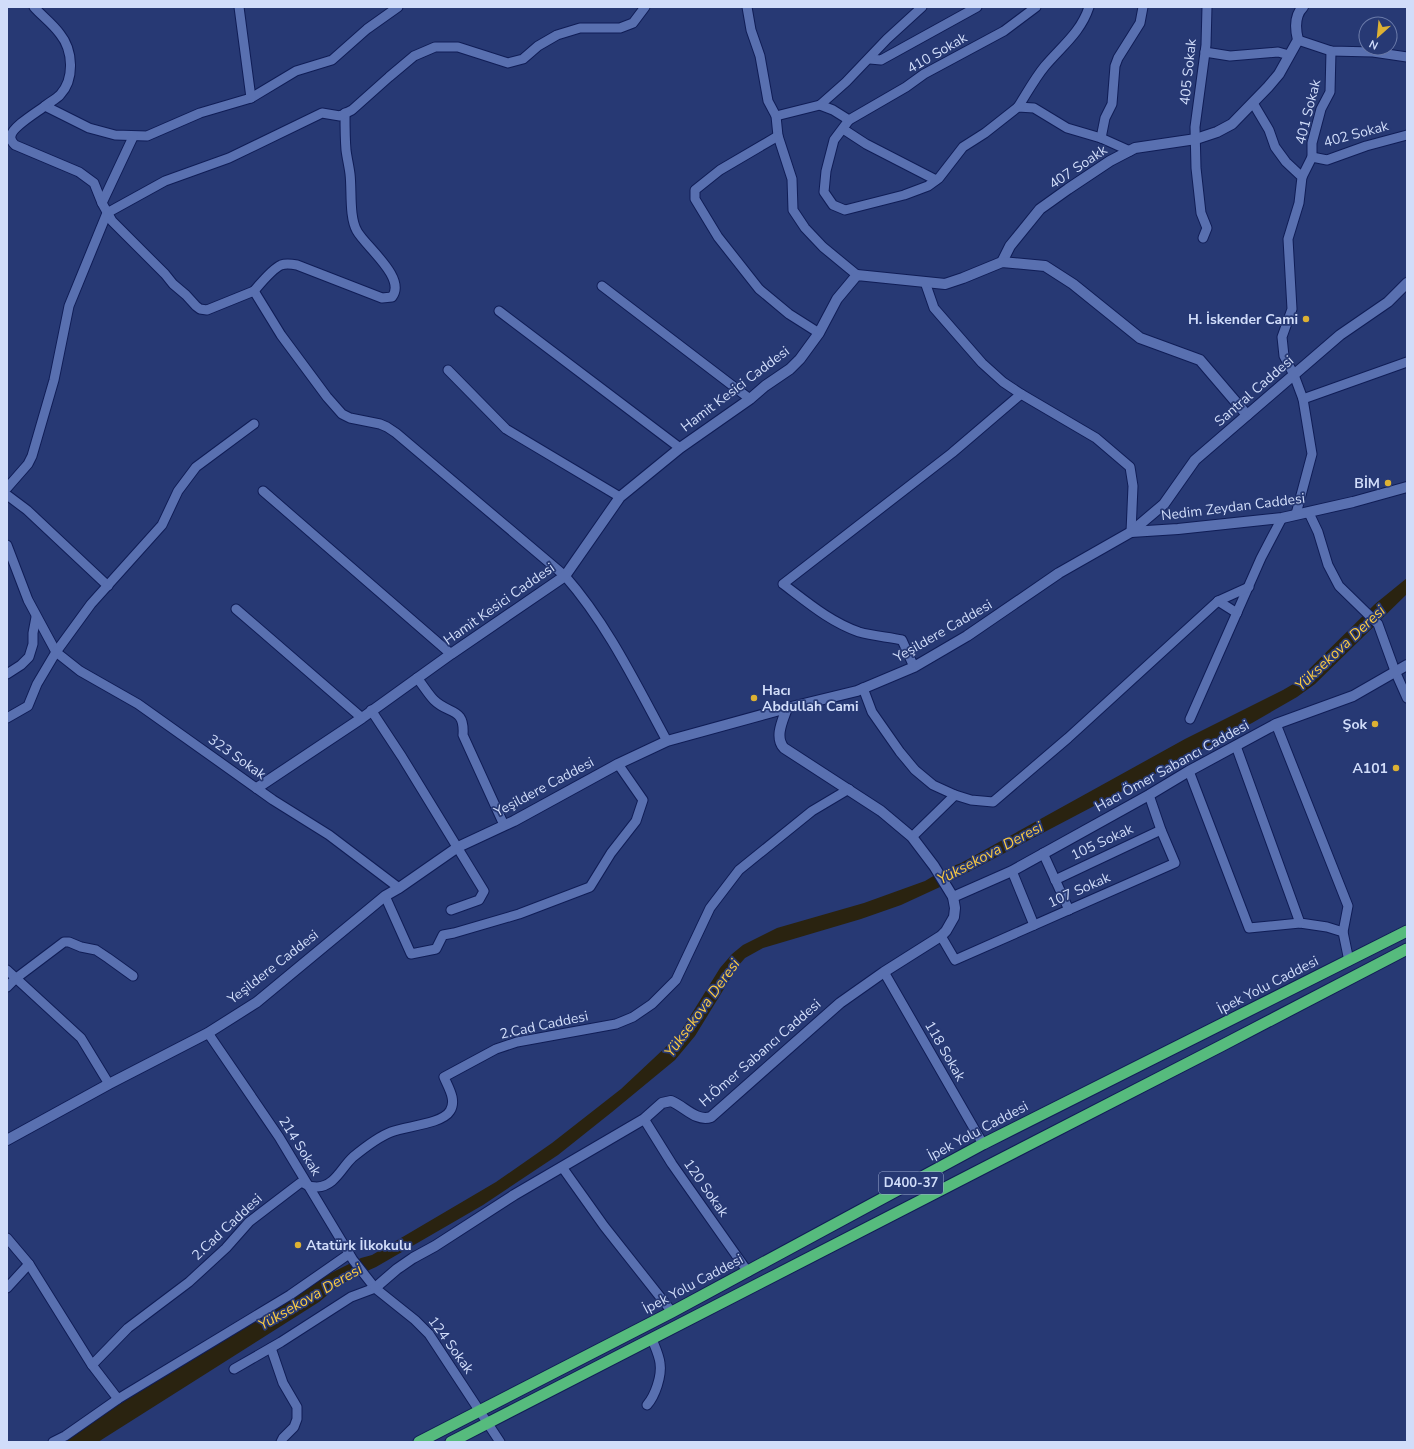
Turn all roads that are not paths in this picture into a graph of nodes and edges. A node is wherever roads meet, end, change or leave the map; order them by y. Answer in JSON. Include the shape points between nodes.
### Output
{"nodes":[{"id":1,"x":34,"y":7,"type":"edge"},
{"id":2,"x":239,"y":7,"type":"edge"},
{"id":3,"x":398,"y":7,"type":"edge"},
{"id":4,"x":645,"y":7,"type":"edge"},
{"id":5,"x":747,"y":7,"type":"edge"},
{"id":6,"x":977,"y":7,"type":"edge"},
{"id":7,"x":1036,"y":7,"type":"edge"},
{"id":8,"x":1089,"y":7,"type":"edge"},
{"id":9,"x":1143,"y":7,"type":"edge"},
{"id":10,"x":1207,"y":7,"type":"edge"},
{"id":11,"x":1303,"y":7,"type":"edge"},
{"id":12,"x":919,"y":8,"type":"edge"},
{"id":13,"x":1298,"y":40,"type":"junction"},
{"id":14,"x":1331,"y":51,"type":"junction"},
{"id":15,"x":1205,"y":52,"type":"junction"},
{"id":16,"x":1289,"y":55,"type":"junction"},
{"id":17,"x":1407,"y":57,"type":"edge"},
{"id":18,"x":870,"y":59,"type":"junction"},
{"id":19,"x":251,"y":98,"type":"junction"},
{"id":20,"x":1253,"y":103,"type":"junction"},
{"id":21,"x":820,"y":105,"type":"junction"},
{"id":22,"x":45,"y":106,"type":"junction"},
{"id":23,"x":1018,"y":107,"type":"junction"},
{"id":24,"x":345,"y":113,"type":"junction"},
{"id":25,"x":776,"y":116,"type":"junction"},
{"id":26,"x":849,"y":120,"type":"junction"},
{"id":27,"x":843,"y":129,"type":"junction"},
{"id":28,"x":1407,"y":135,"type":"edge"},
{"id":29,"x":778,"y":136,"type":"junction"},
{"id":30,"x":133,"y":137,"type":"junction"},
{"id":31,"x":1101,"y":138,"type":"junction"},
{"id":32,"x":1196,"y":139,"type":"junction"},
{"id":33,"x":1130,"y":151,"type":"junction"},
{"id":34,"x":1312,"y":157,"type":"junction"},
{"id":35,"x":1302,"y":177,"type":"junction"},
{"id":36,"x":936,"y":180,"type":"junction"},
{"id":37,"x":102,"y":203,"type":"junction"},
{"id":38,"x":107,"y":213,"type":"junction"},
{"id":39,"x":1203,"y":238,"type":"dead end"},
{"id":40,"x":1002,"y":262,"type":"junction"},
{"id":41,"x":857,"y":275,"type":"junction"},
{"id":42,"x":925,"y":282,"type":"junction"},
{"id":43,"x":1407,"y":283,"type":"edge"},
{"id":44,"x":602,"y":286,"type":"dead end"},
{"id":45,"x":254,"y":291,"type":"junction"},
{"id":46,"x":499,"y":311,"type":"dead end"},
{"id":47,"x":819,"y":332,"type":"junction"},
{"id":48,"x":1407,"y":362,"type":"edge"},
{"id":49,"x":448,"y":370,"type":"dead end"},
{"id":50,"x":1294,"y":375,"type":"junction"},
{"id":51,"x":1021,"y":394,"type":"junction"},
{"id":52,"x":750,"y":399,"type":"junction"},
{"id":53,"x":1303,"y":399,"type":"junction"},
{"id":54,"x":1247,"y":415,"type":"junction"},
{"id":55,"x":254,"y":424,"type":"dead end"},
{"id":56,"x":680,"y":448,"type":"junction"},
{"id":57,"x":1407,"y":487,"type":"edge"},
{"id":58,"x":7,"y":488,"type":"edge"},
{"id":59,"x":263,"y":491,"type":"dead end"},
{"id":60,"x":7,"y":495,"type":"edge"},
{"id":61,"x":620,"y":497,"type":"junction"},
{"id":62,"x":1309,"y":513,"type":"junction"},
{"id":63,"x":1296,"y":514,"type":"junction"},
{"id":64,"x":1282,"y":518,"type":"junction"},
{"id":65,"x":1131,"y":532,"type":"junction"},
{"id":66,"x":7,"y":546,"type":"edge"},
{"id":67,"x":565,"y":576,"type":"junction"},
{"id":68,"x":108,"y":586,"type":"junction"},
{"id":69,"x":1248,"y":587,"type":"junction"},
{"id":70,"x":1218,"y":600,"type":"junction"},
{"id":71,"x":236,"y":610,"type":"dead end"},
{"id":72,"x":1237,"y":613,"type":"junction"},
{"id":73,"x":36,"y":617,"type":"junction"},
{"id":74,"x":56,"y":652,"type":"junction"},
{"id":75,"x":451,"y":654,"type":"junction"},
{"id":76,"x":1407,"y":665,"type":"edge"},
{"id":77,"x":914,"y":666,"type":"junction"},
{"id":78,"x":1395,"y":671,"type":"junction"},
{"id":79,"x":7,"y":674,"type":"edge"},
{"id":80,"x":417,"y":678,"type":"junction"},
{"id":81,"x":863,"y":688,"type":"junction"},
{"id":82,"x":1407,"y":698,"type":"edge"},
{"id":83,"x":787,"y":708,"type":"junction"},
{"id":84,"x":371,"y":710,"type":"junction"},
{"id":85,"x":7,"y":718,"type":"edge"},
{"id":86,"x":362,"y":718,"type":"junction"},
{"id":87,"x":1190,"y":719,"type":"dead end"},
{"id":88,"x":1276,"y":724,"type":"junction"},
{"id":89,"x":667,"y":741,"type":"junction"},
{"id":90,"x":1236,"y":746,"type":"junction"},
{"id":91,"x":618,"y":764,"type":"junction"},
{"id":92,"x":1189,"y":771,"type":"junction"},
{"id":93,"x":257,"y":788,"type":"junction"},
{"id":94,"x":849,"y":789,"type":"junction"},
{"id":95,"x":955,"y":795,"type":"junction"},
{"id":96,"x":1149,"y":795,"type":"junction"},
{"id":97,"x":504,"y":825,"type":"junction"},
{"id":98,"x":1161,"y":830,"type":"junction"},
{"id":99,"x":912,"y":837,"type":"junction"},
{"id":100,"x":458,"y":847,"type":"junction"},
{"id":101,"x":1043,"y":853,"type":"junction"},
{"id":102,"x":1012,"y":871,"type":"junction"},
{"id":103,"x":1055,"y":880,"type":"junction"},
{"id":104,"x":399,"y":888,"type":"junction"},
{"id":105,"x":950,"y":893,"type":"junction"},
{"id":106,"x":385,"y":896,"type":"junction"},
{"id":107,"x":451,"y":910,"type":"dead end"},
{"id":108,"x":1069,"y":910,"type":"junction"},
{"id":109,"x":1300,"y":923,"type":"junction"},
{"id":110,"x":1034,"y":925,"type":"junction"},
{"id":111,"x":1407,"y":931,"type":"edge"},
{"id":112,"x":1342,"y":932,"type":"junction"},
{"id":113,"x":940,"y":936,"type":"junction"},
{"id":114,"x":1407,"y":948,"type":"edge"},
{"id":115,"x":1349,"y":961,"type":"junction"},
{"id":116,"x":7,"y":970,"type":"edge"},
{"id":117,"x":884,"y":972,"type":"junction"},
{"id":118,"x":133,"y":976,"type":"dead end"},
{"id":119,"x":16,"y":978,"type":"junction"},
{"id":120,"x":7,"y":987,"type":"edge"},
{"id":121,"x":208,"y":1033,"type":"junction"},
{"id":122,"x":109,"y":1084,"type":"junction"},
{"id":123,"x":644,"y":1119,"type":"junction"},
{"id":124,"x":7,"y":1140,"type":"edge"},
{"id":125,"x":983,"y":1144,"type":"junction"},
{"id":126,"x":562,"y":1167,"type":"junction"},
{"id":127,"x":309,"y":1187,"type":"junction"},
{"id":128,"x":7,"y":1238,"type":"edge"},
{"id":129,"x":351,"y":1257,"type":"junction"},
{"id":130,"x":29,"y":1264,"type":"junction"},
{"id":131,"x":748,"y":1272,"type":"junction"},
{"id":132,"x":364,"y":1275,"type":"joint"},
{"id":133,"x":7,"y":1288,"type":"edge"},
{"id":134,"x":375,"y":1288,"type":"junction"},
{"id":135,"x":672,"y":1312,"type":"junction"},
{"id":136,"x":652,"y":1339,"type":"junction"},
{"id":137,"x":271,"y":1348,"type":"junction"},
{"id":138,"x":92,"y":1365,"type":"junction"},
{"id":139,"x":234,"y":1369,"type":"dead end"},
{"id":140,"x":118,"y":1399,"type":"junction"},
{"id":141,"x":647,"y":1405,"type":"dead end"},
{"id":142,"x":480,"y":1411,"type":"junction"},
{"id":143,"x":488,"y":1424,"type":"junction"},
{"id":144,"x":53,"y":1442,"type":"edge"},
{"id":145,"x":281,"y":1442,"type":"edge"},
{"id":146,"x":419,"y":1442,"type":"edge"},
{"id":147,"x":451,"y":1442,"type":"edge"},
{"id":148,"x":500,"y":1442,"type":"edge"}],
"edges":[{"from":1,"to":22,"type":"street","via":[[61,34],[68,48],[71,64],[69,79],[60,94]]},
{"from":2,"to":19,"type":"street"},
{"from":3,"to":19,"type":"street","via":[[367,29],[332,60],[296,72]]},
{"from":4,"to":24,"type":"street","via":[[633,22],[620,28],[580,28],[557,35],[523,59],[508,63],[458,47],[435,47],[414,56],[352,110]]},
{"from":5,"to":25,"type":"street","via":[[750,30],[760,56],[768,101]]},
{"from":6,"to":18,"type":"street","via":[[893,55],[882,60]]},
{"from":7,"to":26,"type":"street","name":"410 Sokak","via":[[1004,31],[924,74]]},
{"from":8,"to":23,"type":"street","via":[[1078,31],[1044,67]]},
{"from":9,"to":31,"type":"street","via":[[1140,23],[1115,66],[1112,104],[1105,118]]},
{"from":10,"to":15,"type":"street","name":"405 Sokak"},
{"from":11,"to":13,"type":"street","via":[[1296,21]]},
{"from":12,"to":18,"type":"street"},
{"from":13,"to":14,"type":"street"},
{"from":13,"to":16,"type":"street","name":"407 Soakk"},
{"from":14,"to":17,"type":"street","via":[[1373,52]]},
{"from":14,"to":34,"type":"street","name":"401 Sokak","via":[[1330,92],[1321,109],[1312,143]]},
{"from":15,"to":16,"type":"street","via":[[1230,56],[1278,52]]},
{"from":15,"to":32,"type":"street","name":"405 Sokak","via":[[1195,127]]},
{"from":16,"to":20,"type":"street","name":"407 Soakk","via":[[1279,74]]},
{"from":18,"to":21,"type":"street"},
{"from":19,"to":30,"type":"street","via":[[200,113],[147,136]]},
{"from":20,"to":32,"type":"street","name":"407 Soakk","via":[[1232,124]]},
{"from":20,"to":35,"type":"street","via":[[1269,130],[1274,147]]},
{"from":21,"to":25,"type":"street"},
{"from":21,"to":26,"type":"street"},
{"from":22,"to":30,"type":"street","via":[[89,128]]},
{"from":22,"to":37,"type":"street","via":[[13,132],[12,141],[21,149],[79,172],[94,183]]},
{"from":23,"to":31,"type":"street","via":[[1034,108],[1067,128]]},
{"from":23,"to":36,"type":"street","via":[[963,147]]},
{"from":24,"to":38,"type":"street","via":[[340,116],[322,113],[229,158],[165,181]]},
{"from":24,"to":45,"type":"street","via":[[354,225],[387,268],[396,287],[395,293],[392,297],[382,298],[289,263],[275,269]]},
{"from":25,"to":29,"type":"street"},
{"from":26,"to":27,"type":"street"},
{"from":27,"to":36,"type":"street","via":[[866,144]]},
{"from":27,"to":36,"type":"street","via":[[834,140],[826,172],[824,192],[833,205],[845,210],[904,196]]},
{"from":28,"to":34,"type":"street","name":"402 Sokak","via":[[1327,160]]},
{"from":29,"to":41,"type":"street","via":[[792,179],[793,210],[805,228],[823,247]]},
{"from":29,"to":47,"type":"street","via":[[720,170],[695,190],[695,199],[718,236],[759,289],[789,314]]},
{"from":30,"to":37,"type":"street"},
{"from":31,"to":33,"type":"street"},
{"from":32,"to":33,"type":"street","name":"407 Soakk","via":[[1135,148]]},
{"from":32,"to":39,"type":"street","name":"405 Sokak","via":[[1201,213],[1207,228]]},
{"from":33,"to":40,"type":"street","name":"407 Soakk","via":[[1110,161],[1040,209],[1010,246]]},
{"from":34,"to":35,"type":"street","name":"401 Sokak"},
{"from":35,"to":50,"type":"street","name":"401 Sokak","via":[[1299,203],[1288,239],[1292,309],[1282,337],[1284,356]]},
{"from":37,"to":38,"type":"street"},
{"from":38,"to":45,"type":"street","via":[[200,309],[207,310]]},
{"from":38,"to":58,"type":"street","via":[[69,306],[54,380],[32,456]]},
{"from":40,"to":42,"type":"street","via":[[945,284]]},
{"from":40,"to":54,"type":"street","via":[[1045,266],[1073,284],[1140,338],[1200,360]]},
{"from":41,"to":42,"type":"street"},
{"from":41,"to":47,"type":"street","name":"Hamit Kesici Caddesi","via":[[837,299]]},
{"from":42,"to":51,"type":"street","via":[[934,308],[982,363]]},
{"from":43,"to":50,"type":"street","name":"Santral Caddesi","via":[[1388,302],[1340,335]]},
{"from":44,"to":52,"type":"street"},
{"from":45,"to":67,"type":"street","via":[[281,335],[342,414],[387,427]]},
{"from":46,"to":56,"type":"street"},
{"from":47,"to":52,"type":"street","name":"Hamit Kesici Caddesi","via":[[790,369]]},
{"from":48,"to":53,"type":"street"},
{"from":49,"to":61,"type":"street","via":[[506,429]]},
{"from":50,"to":53,"type":"street","name":"401 Sokak"},
{"from":50,"to":54,"type":"street","name":"Santral Caddesi"},
{"from":51,"to":65,"type":"street","via":[[1096,438],[1130,467],[1133,486]]},
{"from":51,"to":77,"type":"street","via":[[952,453],[783,584],[822,614],[849,628],[902,640]]},
{"from":52,"to":56,"type":"street","name":"Hamit Kesici Caddesi"},
{"from":53,"to":63,"type":"street","name":"401 Sokak","via":[[1312,454]]},
{"from":54,"to":65,"type":"street","name":"Santral Caddesi","via":[[1195,460],[1164,504]]},
{"from":55,"to":68,"type":"street","via":[[196,467],[178,492],[162,525]]},
{"from":56,"to":61,"type":"street","name":"Hamit Kesici Caddesi"},
{"from":57,"to":62,"type":"street","name":"Nedim Zeydan Caddesi"},
{"from":59,"to":75,"type":"street"},
{"from":60,"to":68,"type":"street","via":[[27,510]]},
{"from":61,"to":67,"type":"street","name":"Hamit Kesici Caddesi"},
{"from":62,"to":63,"type":"street","name":"Nedim Zeydan Caddesi"},
{"from":62,"to":78,"type":"street","via":[[1328,565],[1339,586],[1378,624]]},
{"from":63,"to":64,"type":"street","name":"Nedim Zeydan Caddesi"},
{"from":64,"to":65,"type":"street","name":"Nedim Zeydan Caddesi"},
{"from":64,"to":69,"type":"street"},
{"from":65,"to":77,"type":"street","name":"Yeşildere Caddesi","via":[[1059,573],[967,636]]},
{"from":66,"to":73,"type":"street"},
{"from":67,"to":75,"type":"street","name":"Hamit Kesici Caddesi"},
{"from":67,"to":89,"type":"street","via":[[582,595],[614,643]]},
{"from":68,"to":74,"type":"street","via":[[91,604]]},
{"from":69,"to":70,"type":"street"},
{"from":69,"to":72,"type":"street"},
{"from":70,"to":72,"type":"street"},
{"from":70,"to":95,"type":"street","via":[[1068,738],[993,802],[971,800]]},
{"from":71,"to":86,"type":"street"},
{"from":72,"to":87,"type":"street"},
{"from":73,"to":74,"type":"street"},
{"from":73,"to":79,"type":"street","via":[[29,657],[21,666]]},
{"from":74,"to":85,"type":"street","via":[[37,684],[28,706]]},
{"from":74,"to":93,"type":"street","name":"323 Sokak","via":[[80,671],[138,704]]},
{"from":75,"to":80,"type":"street","name":"Hamit Kesici Caddesi"},
{"from":76,"to":78,"type":"street","name":"Hacı Ömer Sabancı Caddesi"},
{"from":77,"to":81,"type":"street","name":"Yeşildere Caddesi"},
{"from":78,"to":82,"type":"street"},
{"from":78,"to":88,"type":"street","name":"Hacı Ömer Sabancı Caddesi","via":[[1353,696]]},
{"from":80,"to":84,"type":"street","name":"Hamit Kesici Caddesi"},
{"from":80,"to":97,"type":"street","via":[[435,701],[444,708],[456,712],[461,719],[463,735]]},
{"from":81,"to":83,"type":"street","name":"Yeşildere Caddesi"},
{"from":81,"to":95,"type":"street","via":[[872,712],[915,770],[933,785]]},
{"from":83,"to":89,"type":"street","name":"Yeşildere Caddesi"},
{"from":83,"to":94,"type":"street","via":[[779,735],[780,744]]},
{"from":84,"to":86,"type":"street","name":"Hamit Kesici Caddesi"},
{"from":84,"to":100,"type":"street"},
{"from":86,"to":93,"type":"street","name":"Hamit Kesici Caddesi"},
{"from":88,"to":90,"type":"street","name":"Hacı Ömer Sabancı Caddesi"},
{"from":88,"to":112,"type":"street","via":[[1348,906]]},
{"from":89,"to":91,"type":"street","name":"Yeşildere Caddesi"},
{"from":90,"to":92,"type":"street","name":"Hacı Ömer Sabancı Caddesi"},
{"from":90,"to":109,"type":"street"},
{"from":91,"to":97,"type":"street","name":"Yeşildere Caddesi"},
{"from":91,"to":106,"type":"street","via":[[643,800],[636,821],[611,853],[590,887],[519,914],[443,935],[436,949],[411,954]]},
{"from":92,"to":96,"type":"street","name":"Hacı Ömer Sabancı Caddesi"},
{"from":92,"to":109,"type":"street","via":[[1249,928]]},
{"from":93,"to":104,"type":"street","name":"323 Sokak","via":[[329,835]]},
{"from":94,"to":99,"type":"street"},
{"from":94,"to":127,"type":"street","name":"2.Cad Caddesi","via":[[812,811],[739,870],[710,908],[676,980],[652,1004],[633,1017],[616,1024],[517,1042],[496,1049],[444,1076],[453,1098],[450,1111],[440,1120],[391,1132],[352,1158],[330,1183]]},
{"from":95,"to":99,"type":"street"},
{"from":96,"to":98,"type":"street","name":"107 Sokak"},
{"from":96,"to":101,"type":"street","name":"Hacı Ömer Sabancı Caddesi"},
{"from":97,"to":100,"type":"street","name":"Yeşildere Caddesi"},
{"from":98,"to":103,"type":"street","name":"105 Sokak"},
{"from":98,"to":108,"type":"street","name":"107 Sokak","via":[[1175,862]]},
{"from":99,"to":105,"type":"street"},
{"from":100,"to":104,"type":"street","name":"Yeşildere Caddesi"},
{"from":100,"to":107,"type":"street","via":[[484,891],[479,900]]},
{"from":101,"to":102,"type":"street","name":"Hacı Ömer Sabancı Caddesi"},
{"from":101,"to":103,"type":"street"},
{"from":102,"to":105,"type":"street","name":"Hacı Ömer Sabancı Caddesi"},
{"from":102,"to":110,"type":"street"},
{"from":103,"to":108,"type":"street"},
{"from":104,"to":106,"type":"street","name":"Yeşildere Caddesi"},
{"from":105,"to":113,"type":"street","name":"H.Ömer Sabancı Caddesi","via":[[955,908],[954,917]]},
{"from":106,"to":121,"type":"street","name":"Yeşildere Caddesi","via":[[257,1002]]},
{"from":108,"to":110,"type":"street","name":"107 Sokak"},
{"from":109,"to":112,"type":"street"},
{"from":110,"to":113,"type":"street","name":"107 Sokak","via":[[955,960]]},
{"from":111,"to":115,"type":"highway","name":"İpek Yolu Caddesi","number":"D400-37"},
{"from":112,"to":115,"type":"street"},
{"from":113,"to":117,"type":"street","name":"H.Ömer Sabancı Caddesi"},
{"from":114,"to":136,"type":"highway","number":"D400-37"},
{"from":115,"to":125,"type":"highway","name":"İpek Yolu Caddesi","number":"D400-37"},
{"from":116,"to":119,"type":"street"},
{"from":117,"to":123,"type":"street","name":"H.Ömer Sabancı Caddesi","via":[[840,1003],[711,1117],[696,1116],[671,1101],[662,1104]]},
{"from":117,"to":125,"type":"street","name":"118 Sokak"},
{"from":118,"to":119,"type":"street","via":[[96,950],[64,942]]},
{"from":119,"to":120,"type":"street"},
{"from":119,"to":122,"type":"street","via":[[81,1038]]},
{"from":121,"to":122,"type":"street","name":"Yeşildere Caddesi"},
{"from":121,"to":127,"type":"street","name":"214 Sokak","via":[[279,1137]]},
{"from":122,"to":124,"type":"street","name":"Yeşildere Caddesi"},
{"from":123,"to":126,"type":"street","name":"H.Ömer Sabancı Caddesi"},
{"from":123,"to":131,"type":"street","name":"120 Sokak","via":[[672,1164]]},
{"from":125,"to":131,"type":"highway","name":"İpek Yolu Caddesi","number":"D400-37"},
{"from":126,"to":134,"type":"street","name":"H.Ömer Sabancı Caddesi","via":[[413,1258]]},
{"from":126,"to":135,"type":"street","via":[[604,1226]]},
{"from":127,"to":129,"type":"street","name":"214 Sokak"},
{"from":127,"to":138,"type":"street","name":"2.Cad Caddesi","via":[[300,1184],[249,1222],[226,1248],[189,1282],[128,1328]]},
{"from":128,"to":130,"type":"street"},
{"from":129,"to":132,"type":"street","name":"214 Sokak"},
{"from":129,"to":140,"type":"street"},
{"from":130,"to":133,"type":"street"},
{"from":130,"to":138,"type":"street"},
{"from":131,"to":135,"type":"highway","name":"İpek Yolu Caddesi","number":"D400-37"},
{"from":132,"to":134,"type":"street","name":"124 Sokak"},
{"from":134,"to":137,"type":"street","via":[[352,1297]]},
{"from":134,"to":142,"type":"street","name":"124 Sokak","via":[[429,1334]]},
{"from":135,"to":142,"type":"highway","name":"İpek Yolu Caddesi","number":"D400-37"},
{"from":136,"to":141,"type":"street","via":[[660,1363],[660,1372]]},
{"from":136,"to":143,"type":"highway","number":"D400-37"},
{"from":137,"to":139,"type":"street"},
{"from":137,"to":145,"type":"street","via":[[283,1383],[297,1407],[294,1427]]},
{"from":138,"to":140,"type":"street"},
{"from":140,"to":144,"type":"street"},
{"from":142,"to":143,"type":"street","name":"124 Sokak"},
{"from":142,"to":146,"type":"highway","name":"İpek Yolu Caddesi","number":"D400-37"},
{"from":143,"to":147,"type":"highway","number":"D400-37"},
{"from":143,"to":148,"type":"street","name":"124 Sokak"}]}
